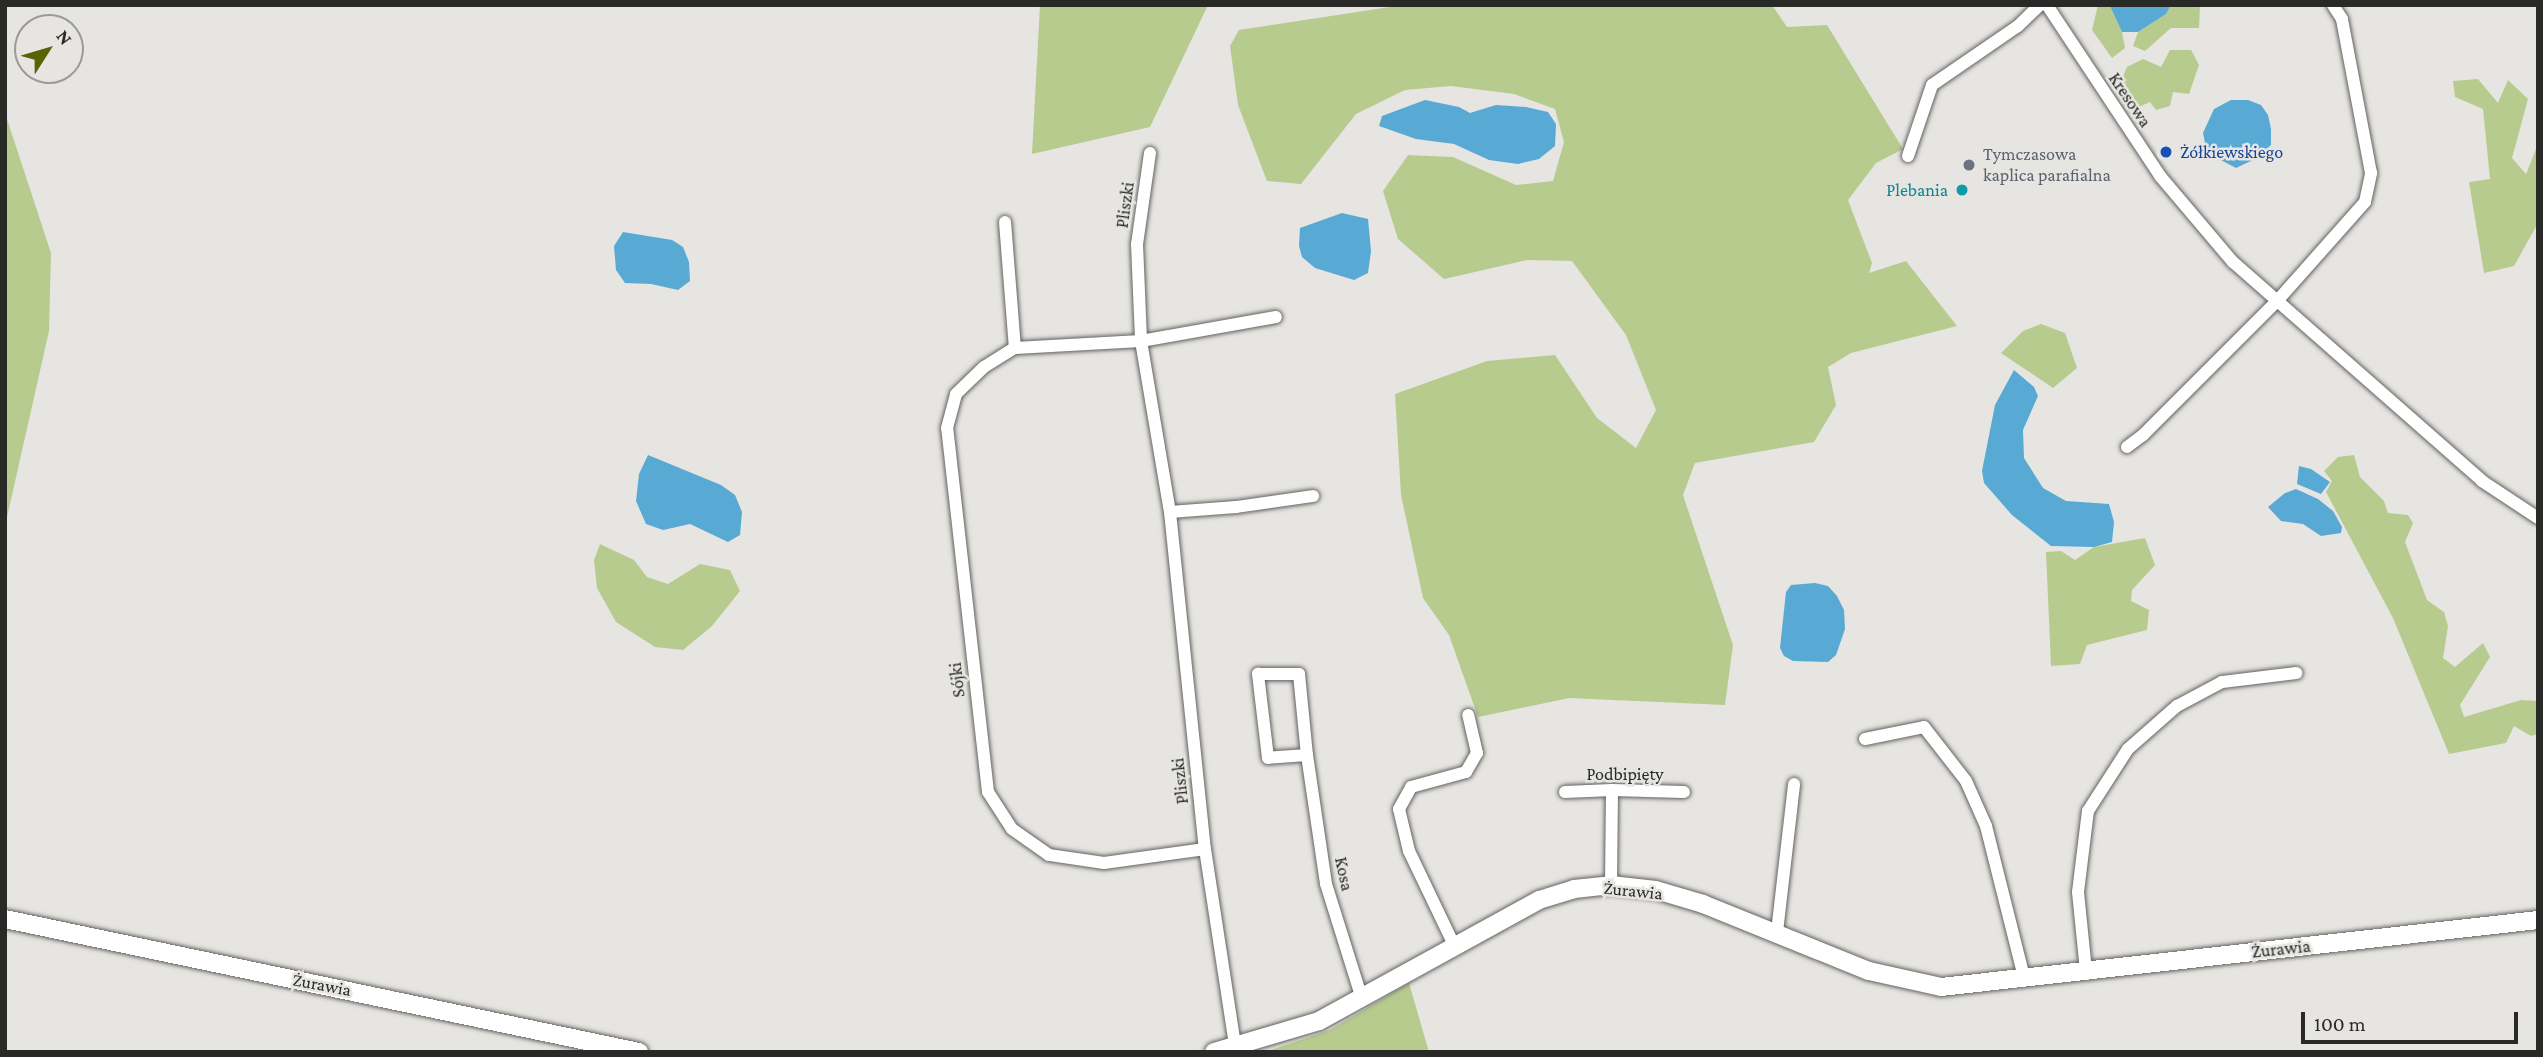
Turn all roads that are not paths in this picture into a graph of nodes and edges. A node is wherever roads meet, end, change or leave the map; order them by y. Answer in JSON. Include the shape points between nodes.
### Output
{"nodes":[{"id":1,"x":2040,"y":5,"type":"edge"},
{"id":2,"x":2047,"y":5,"type":"edge"},
{"id":3,"x":2333,"y":5,"type":"edge"},
{"id":4,"x":1150,"y":153,"type":"dead end"},
{"id":5,"x":1908,"y":156,"type":"dead end"},
{"id":6,"x":1005,"y":222,"type":"dead end"},
{"id":7,"x":2278,"y":300,"type":"junction"},
{"id":8,"x":1276,"y":317,"type":"dead end"},
{"id":9,"x":1142,"y":341,"type":"junction"},
{"id":10,"x":1015,"y":348,"type":"junction"},
{"id":11,"x":2127,"y":447,"type":"dead end"},
{"id":12,"x":1313,"y":496,"type":"dead end"},
{"id":13,"x":1170,"y":512,"type":"junction"},
{"id":14,"x":2538,"y":518,"type":"edge"},
{"id":15,"x":2296,"y":673,"type":"dead end"},
{"id":16,"x":1468,"y":715,"type":"dead end"},
{"id":17,"x":1865,"y":739,"type":"dead end"},
{"id":18,"x":1307,"y":755,"type":"junction"},
{"id":19,"x":1794,"y":784,"type":"dead end"},
{"id":20,"x":1612,"y":789,"type":"junction"},
{"id":21,"x":1565,"y":792,"type":"dead end"},
{"id":22,"x":1684,"y":792,"type":"dead end"},
{"id":23,"x":1205,"y":849,"type":"junction"},
{"id":24,"x":1611,"y":885,"type":"junction"},
{"id":25,"x":5,"y":919,"type":"edge"},
{"id":26,"x":2538,"y":920,"type":"edge"},
{"id":27,"x":1777,"y":932,"type":"junction"},
{"id":28,"x":1454,"y":945,"type":"junction"},
{"id":29,"x":2086,"y":971,"type":"junction"},
{"id":30,"x":2024,"y":977,"type":"junction"},
{"id":31,"x":1361,"y":996,"type":"junction"},
{"id":32,"x":1236,"y":1049,"type":"edge"},
{"id":33,"x":639,"y":1052,"type":"edge"},
{"id":34,"x":1214,"y":1052,"type":"edge"}],
"edges":[{"from":1,"to":5,"type":"street","via":[[2018,26],[1932,85]]},
{"from":2,"to":7,"type":"street","name":"Kresowa","via":[[2160,176],[2233,262]]},
{"from":3,"to":7,"type":"street","via":[[2342,19],[2371,173],[2365,202]]},
{"from":4,"to":9,"type":"street","name":"Pliszki","via":[[1137,244]]},
{"from":6,"to":10,"type":"street"},
{"from":7,"to":11,"type":"street"},
{"from":7,"to":14,"type":"street","name":"Kresowa","via":[[2483,481]]},
{"from":8,"to":9,"type":"street","name":"Sójki"},
{"from":9,"to":10,"type":"street","name":"Sójki"},
{"from":9,"to":13,"type":"street","name":"Pliszki"},
{"from":10,"to":23,"type":"street","name":"Sójki","via":[[984,367],[956,394],[947,428],[989,792],[1012,830],[1049,855],[1104,863]]},
{"from":12,"to":13,"type":"street"},
{"from":13,"to":23,"type":"street","name":"Pliszki"},
{"from":15,"to":29,"type":"street","via":[[2222,682],[2177,706],[2128,749],[2088,811],[2078,892]]},
{"from":16,"to":28,"type":"street","via":[[1477,752],[1466,772],[1411,787],[1399,809],[1409,850]]},
{"from":17,"to":30,"type":"street","via":[[1924,727],[1966,781],[1986,826]]},
{"from":18,"to":18,"type":"street","name":"Kosa","via":[[1268,758],[1258,674],[1299,674]]},
{"from":18,"to":31,"type":"street","name":"Kosa","via":[[1326,884]]},
{"from":19,"to":27,"type":"street"},
{"from":20,"to":21,"type":"street","name":"Podbipięty"},
{"from":20,"to":22,"type":"street","name":"Podbipięty"},
{"from":20,"to":24,"type":"street"},
{"from":23,"to":32,"type":"street","name":"Pliszki"},
{"from":24,"to":27,"type":"street","name":"Żurawia","via":[[1656,890]]},
{"from":24,"to":28,"type":"street","name":"Żurawia","via":[[1539,900]]},
{"from":25,"to":33,"type":"street","name":"Żurawia"},
{"from":26,"to":29,"type":"street","name":"Żurawia"},
{"from":27,"to":30,"type":"street","name":"Żurawia","via":[[1903,981],[1941,986]]},
{"from":28,"to":31,"type":"street","name":"Żurawia"},
{"from":29,"to":30,"type":"street","name":"Żurawia"},
{"from":31,"to":32,"type":"street","name":"Żurawia","via":[[1319,1021]]},
{"from":32,"to":34,"type":"street","name":"Żurawia"}]}
